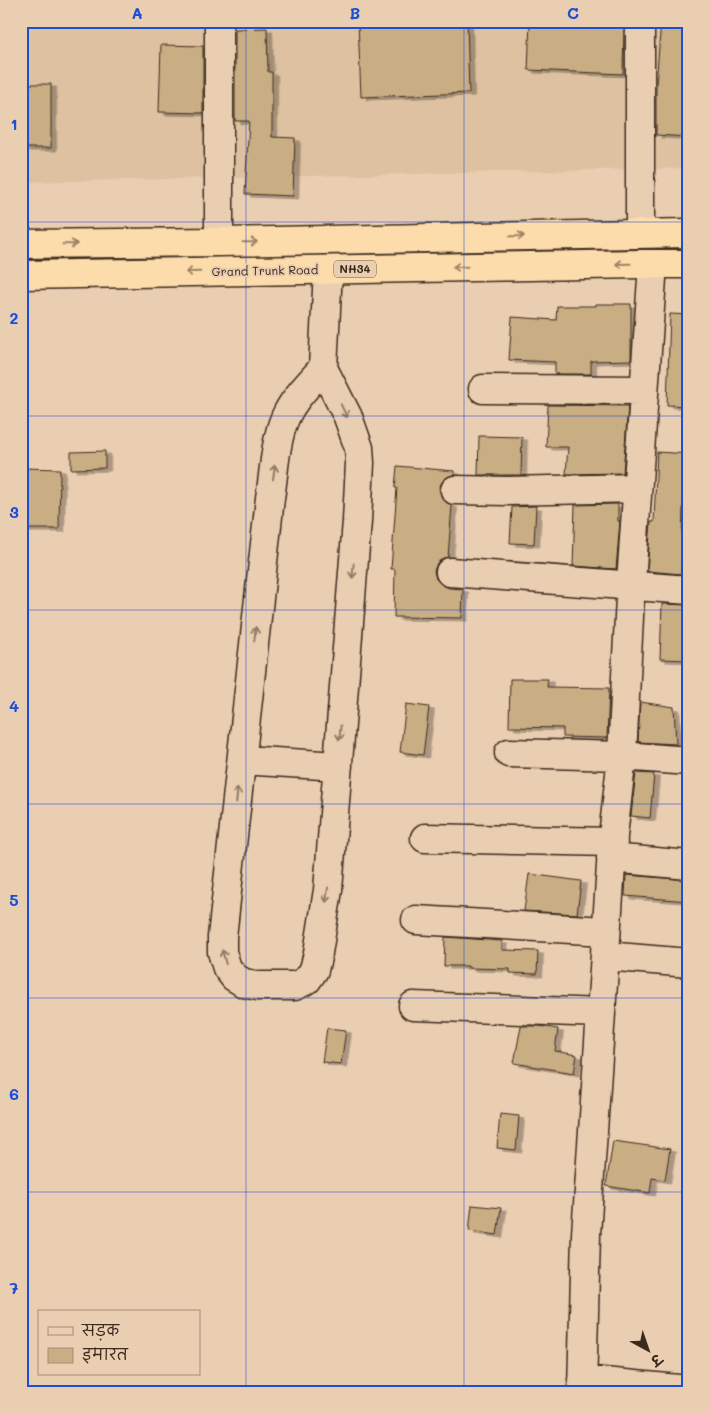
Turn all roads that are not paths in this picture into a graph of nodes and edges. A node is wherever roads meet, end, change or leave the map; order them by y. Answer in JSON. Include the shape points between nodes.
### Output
{"nodes":[{"id":1,"x":219,"y":21,"type":"edge"},
{"id":2,"x":640,"y":21,"type":"edge"},
{"id":3,"x":689,"y":232,"type":"edge"},
{"id":4,"x":640,"y":233,"type":"junction"},
{"id":5,"x":219,"y":242,"type":"junction"},
{"id":6,"x":21,"y":244,"type":"edge"},
{"id":7,"x":653,"y":264,"type":"junction"},
{"id":8,"x":689,"y":264,"type":"edge"},
{"id":9,"x":328,"y":270,"type":"junction"},
{"id":10,"x":21,"y":276,"type":"edge"},
{"id":11,"x":322,"y":368,"type":"junction"},
{"id":12,"x":483,"y":389,"type":"dead end"},
{"id":13,"x":644,"y":390,"type":"junction"},
{"id":14,"x":637,"y":488,"type":"junction"},
{"id":15,"x":454,"y":490,"type":"dead end"},
{"id":16,"x":450,"y":572,"type":"dead end"},
{"id":17,"x":631,"y":585,"type":"junction"},
{"id":18,"x":689,"y":590,"type":"edge"},
{"id":19,"x":509,"y":753,"type":"dead end"},
{"id":20,"x":622,"y":756,"type":"junction"},
{"id":21,"x":242,"y":760,"type":"junction"},
{"id":22,"x":689,"y":761,"type":"edge"},
{"id":23,"x":338,"y":766,"type":"junction"},
{"id":24,"x":424,"y":838,"type":"dead end"},
{"id":25,"x":612,"y":850,"type":"junction"},
{"id":26,"x":689,"y":865,"type":"edge"},
{"id":27,"x":416,"y":920,"type":"dead end"},
{"id":28,"x":606,"y":944,"type":"junction"},
{"id":29,"x":689,"y":963,"type":"edge"},
{"id":30,"x":414,"y":1006,"type":"dead end"},
{"id":31,"x":601,"y":1013,"type":"junction"},
{"id":32,"x":582,"y":1386,"type":"edge"},
{"id":33,"x":689,"y":1390,"type":"edge"}],
"edges":[{"from":1,"to":5,"type":"street"},
{"from":2,"to":4,"type":"street"},
{"from":3,"to":4,"type":"highway"},
{"from":5,"to":4,"type":"highway","one_way":true},
{"from":6,"to":5,"type":"highway","one_way":true},
{"from":7,"to":8,"type":"highway","name":"Grand Trunk Road","number":"NH34"},
{"from":7,"to":9,"type":"highway","name":"Grand Trunk Road","number":"NH34","one_way":true},
{"from":7,"to":13,"type":"street"},
{"from":9,"to":10,"type":"highway","name":"Grand Trunk Road","number":"NH34","one_way":true},
{"from":9,"to":11,"type":"street"},
{"from":21,"to":11,"type":"street","one_way":true,"via":[[280,431],[293,404]]},
{"from":11,"to":23,"type":"street","one_way":true,"via":[[348,418],[359,448],[360,463]]},
{"from":12,"to":13,"type":"street"},
{"from":13,"to":14,"type":"street"},
{"from":14,"to":15,"type":"street"},
{"from":14,"to":17,"type":"street"},
{"from":16,"to":17,"type":"street"},
{"from":17,"to":18,"type":"street"},
{"from":17,"to":20,"type":"street"},
{"from":19,"to":20,"type":"street"},
{"from":20,"to":22,"type":"street"},
{"from":20,"to":25,"type":"street"},
{"from":21,"to":23,"type":"street"},
{"from":23,"to":21,"type":"street","one_way":true,"via":[[328,890],[314,970],[307,980],[295,986],[258,986],[234,977],[222,952]]},
{"from":24,"to":25,"type":"street"},
{"from":25,"to":26,"type":"street"},
{"from":25,"to":28,"type":"street"},
{"from":27,"to":28,"type":"street"},
{"from":28,"to":29,"type":"street"},
{"from":28,"to":31,"type":"street"},
{"from":30,"to":31,"type":"street"},
{"from":31,"to":32,"type":"street","via":[[586,1234]]},
{"from":32,"to":33,"type":"street"}]}
